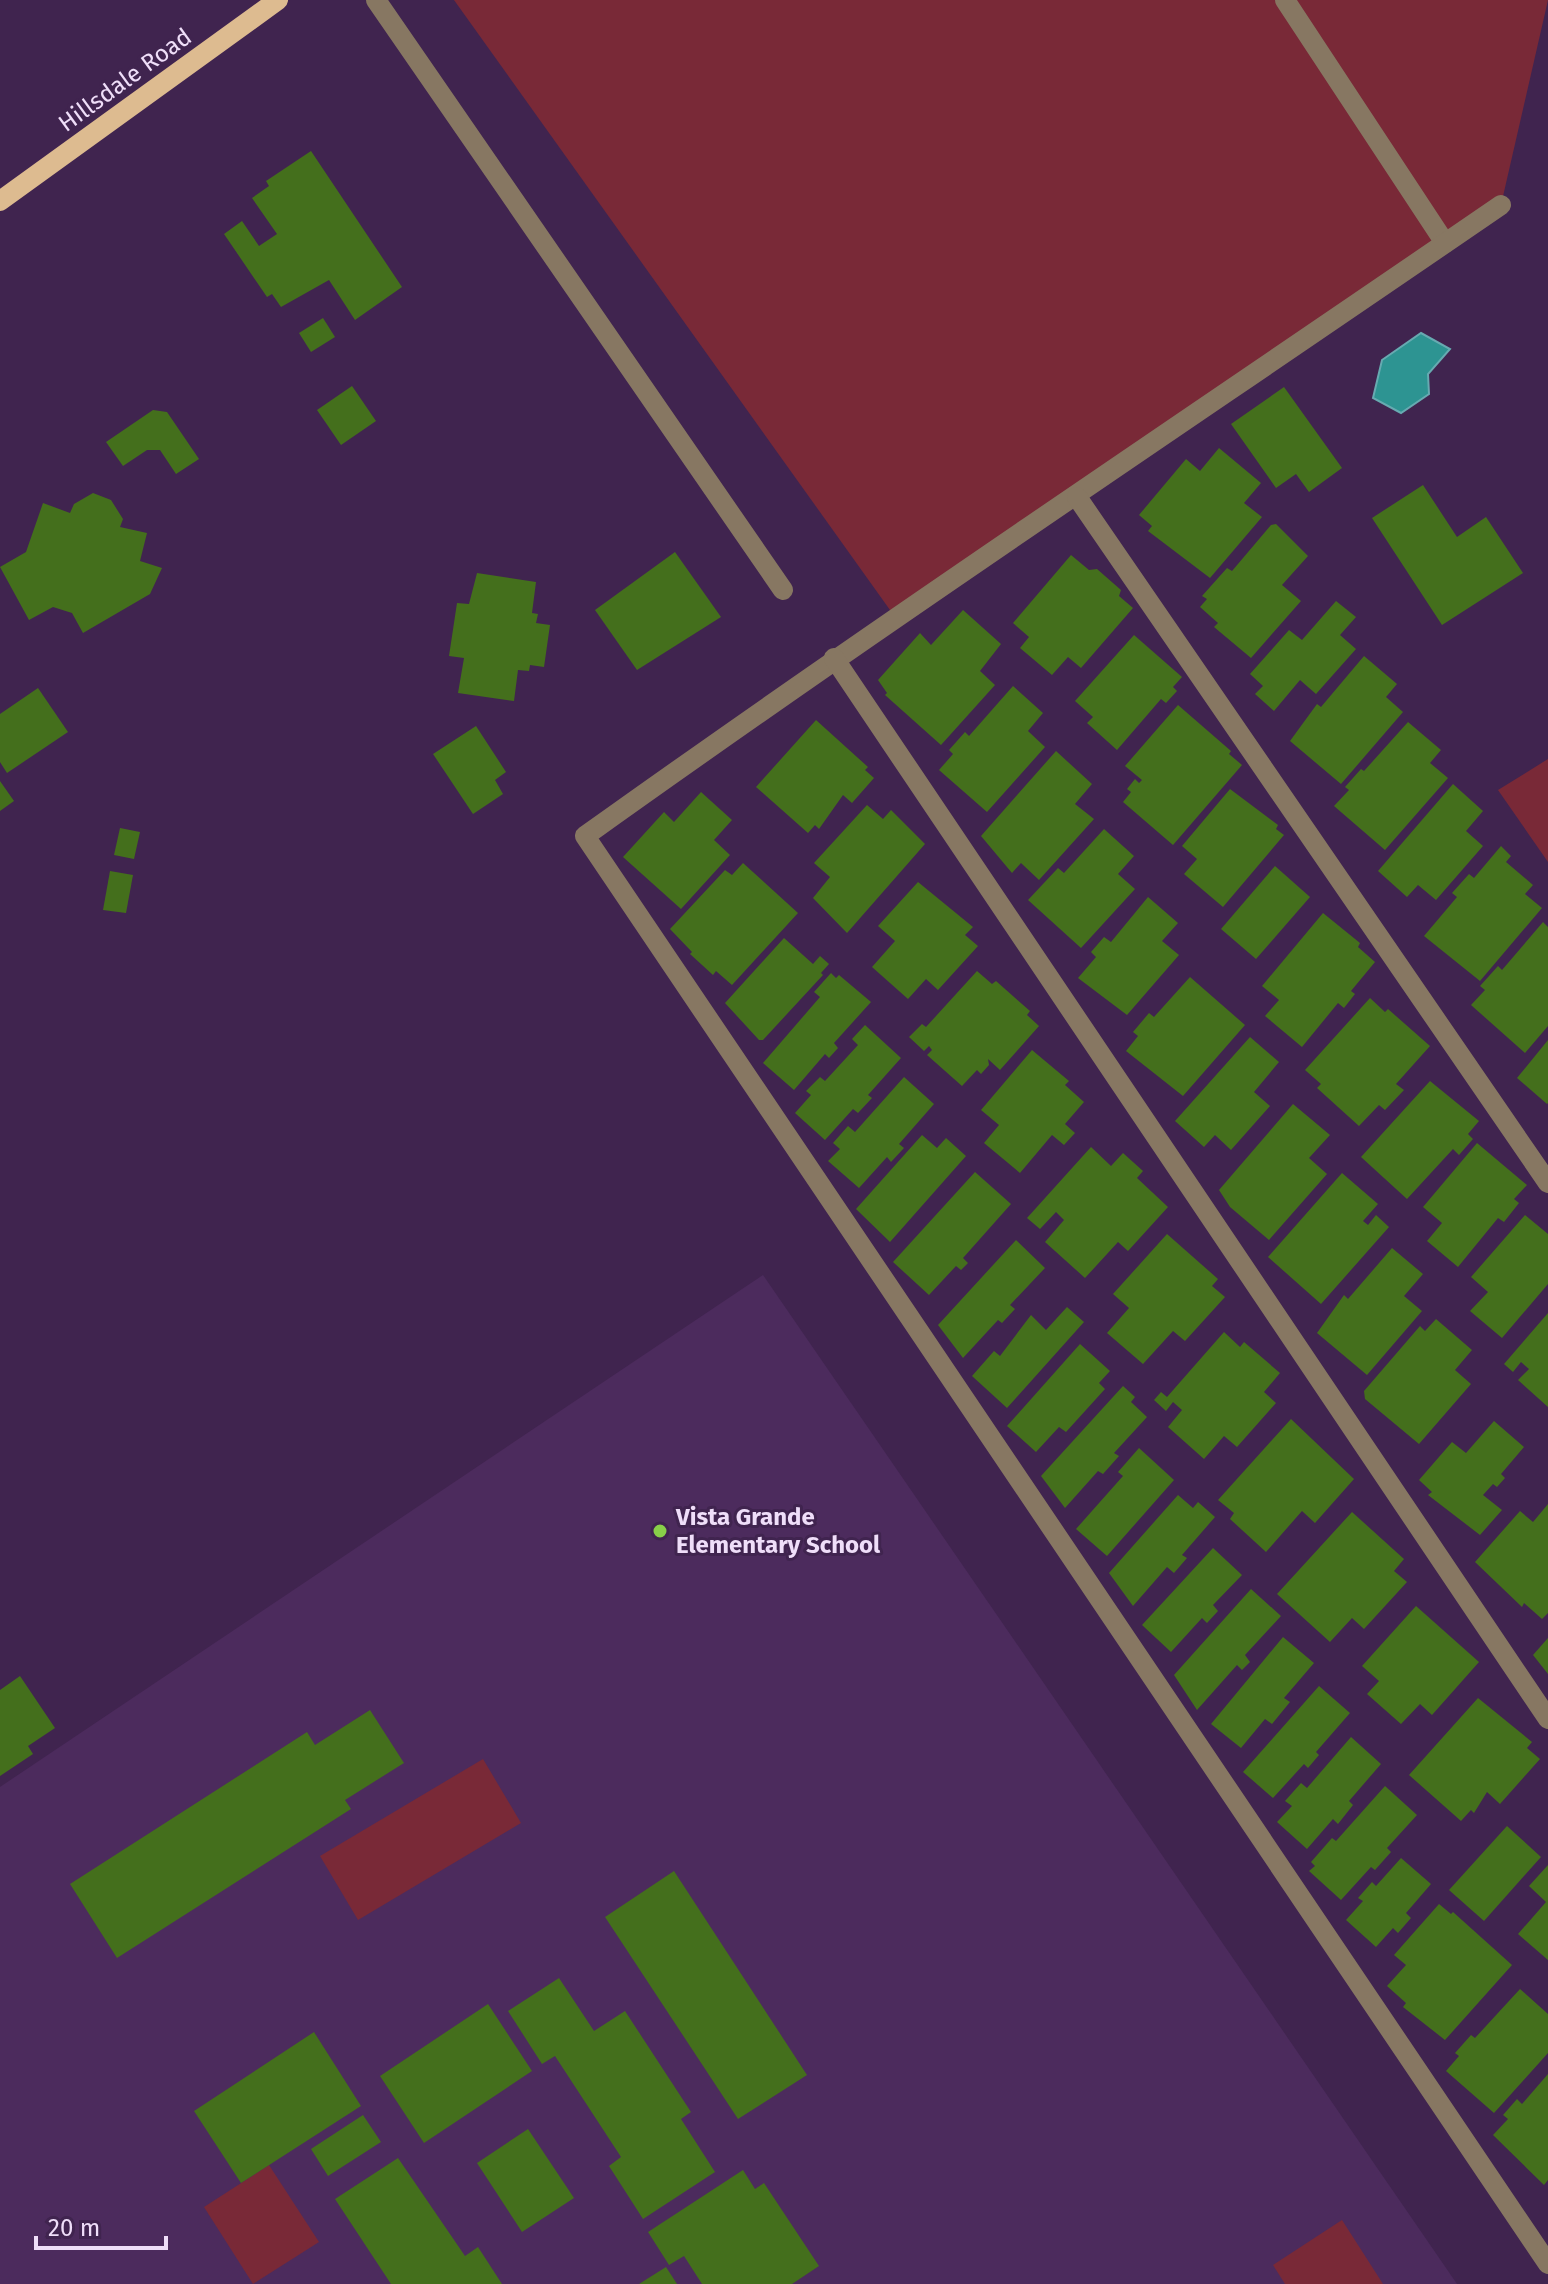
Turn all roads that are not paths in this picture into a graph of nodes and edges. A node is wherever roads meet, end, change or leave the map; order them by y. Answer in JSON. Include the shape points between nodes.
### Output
{"nodes":[{"id":1,"x":278,"y":0,"type":"edge"},
{"id":2,"x":376,"y":0,"type":"edge"},
{"id":3,"x":1285,"y":0,"type":"edge"},
{"id":4,"x":0,"y":201,"type":"edge"},
{"id":5,"x":1501,"y":205,"type":"dead end"},
{"id":6,"x":1445,"y":243,"type":"junction"},
{"id":7,"x":1077,"y":497,"type":"junction"},
{"id":8,"x":783,"y":590,"type":"dead end"},
{"id":9,"x":834,"y":658,"type":"junction"},
{"id":10,"x":1548,"y":1183,"type":"edge"},
{"id":11,"x":1548,"y":1719,"type":"edge"},
{"id":12,"x":1548,"y":2264,"type":"edge"}],
"edges":[{"from":1,"to":4,"type":"main road","name":"Hillsdale Road"},
{"from":2,"to":8,"type":"street"},
{"from":3,"to":6,"type":"street"},
{"from":5,"to":6,"type":"street"},
{"from":6,"to":7,"type":"street"},
{"from":7,"to":9,"type":"street"},
{"from":7,"to":10,"type":"street"},
{"from":9,"to":11,"type":"street"},
{"from":9,"to":12,"type":"street","via":[[585,836]]}]}
